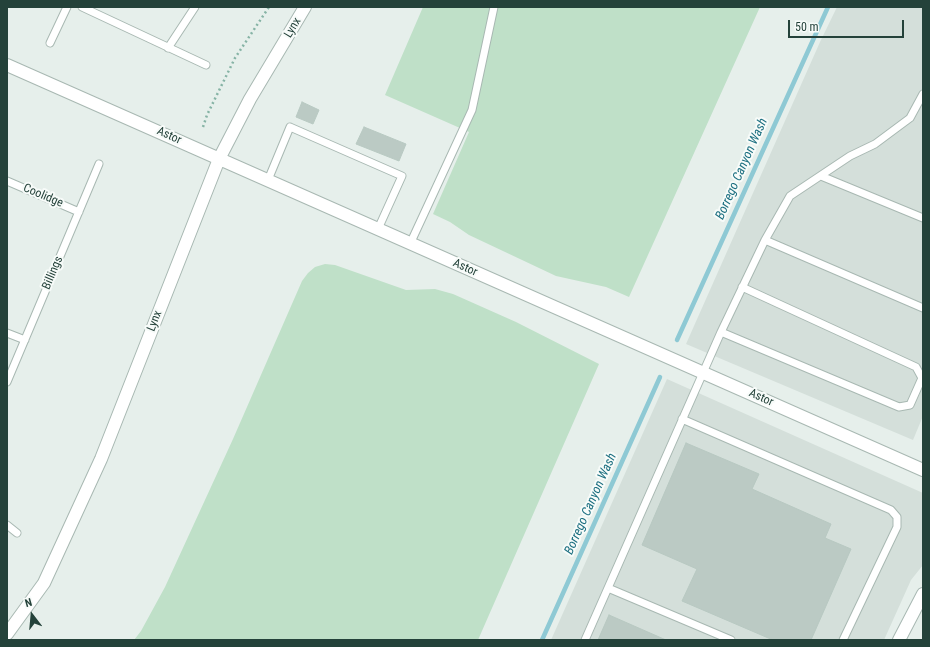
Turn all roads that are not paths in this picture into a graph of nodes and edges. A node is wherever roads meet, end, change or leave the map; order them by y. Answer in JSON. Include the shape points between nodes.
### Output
{"nodes":[{"id":1,"x":67,"y":7,"type":"edge"},
{"id":2,"x":82,"y":7,"type":"edge"},
{"id":3,"x":195,"y":7,"type":"edge"},
{"id":4,"x":305,"y":7,"type":"edge"},
{"id":5,"x":494,"y":7,"type":"edge"},
{"id":6,"x":50,"y":43,"type":"dead end"},
{"id":7,"x":168,"y":48,"type":"junction"},
{"id":8,"x":7,"y":65,"type":"edge"},
{"id":9,"x":206,"y":65,"type":"dead end"},
{"id":10,"x":923,"y":94,"type":"edge"},
{"id":11,"x":220,"y":159,"type":"junction"},
{"id":12,"x":100,"y":164,"type":"dead end"},
{"id":13,"x":820,"y":176,"type":"junction"},
{"id":14,"x":268,"y":180,"type":"junction"},
{"id":15,"x":7,"y":181,"type":"edge"},
{"id":16,"x":79,"y":212,"type":"junction"},
{"id":17,"x":923,"y":218,"type":"edge"},
{"id":18,"x":378,"y":229,"type":"junction"},
{"id":19,"x":765,"y":240,"type":"junction"},
{"id":20,"x":410,"y":244,"type":"junction"},
{"id":21,"x":742,"y":287,"type":"junction"},
{"id":22,"x":923,"y":308,"type":"edge"},
{"id":23,"x":7,"y":332,"type":"edge"},
{"id":24,"x":721,"y":332,"type":"junction"},
{"id":25,"x":25,"y":340,"type":"junction"},
{"id":26,"x":703,"y":372,"type":"junction"},
{"id":27,"x":7,"y":382,"type":"edge"},
{"id":28,"x":682,"y":419,"type":"junction"},
{"id":29,"x":923,"y":470,"type":"edge"},
{"id":30,"x":7,"y":525,"type":"edge"},
{"id":31,"x":17,"y":533,"type":"dead end"},
{"id":32,"x":608,"y":588,"type":"junction"},
{"id":33,"x":923,"y":594,"type":"edge"},
{"id":34,"x":7,"y":634,"type":"edge"},
{"id":35,"x":585,"y":640,"type":"edge"},
{"id":36,"x":731,"y":640,"type":"edge"},
{"id":37,"x":843,"y":640,"type":"edge"},
{"id":38,"x":899,"y":640,"type":"edge"}],
"edges":[{"from":1,"to":6,"type":"lane"},
{"from":2,"to":7,"type":"lane"},
{"from":3,"to":7,"type":"lane"},
{"from":4,"to":11,"type":"street","name":"Lynx","via":[[250,99]]},
{"from":5,"to":20,"type":"lane","via":[[472,110]]},
{"from":7,"to":9,"type":"lane"},
{"from":8,"to":11,"type":"street","name":"Astor"},
{"from":10,"to":13,"type":"lane","via":[[910,118],[875,144],[850,156]]},
{"from":11,"to":14,"type":"street","name":"Astor"},
{"from":11,"to":34,"type":"street","name":"Lynx","via":[[101,459],[44,583]]},
{"from":12,"to":16,"type":"lane","name":"Billings"},
{"from":13,"to":17,"type":"lane"},
{"from":13,"to":19,"type":"lane","via":[[790,196]]},
{"from":14,"to":18,"type":"street","name":"Astor"},
{"from":14,"to":18,"type":"lane","via":[[290,127],[402,176]]},
{"from":15,"to":16,"type":"lane","name":"Coolidge"},
{"from":16,"to":25,"type":"lane","name":"Billings"},
{"from":18,"to":20,"type":"street","name":"Astor"},
{"from":19,"to":21,"type":"lane"},
{"from":19,"to":22,"type":"lane"},
{"from":20,"to":26,"type":"street","name":"Astor"},
{"from":21,"to":24,"type":"lane"},
{"from":21,"to":24,"type":"lane","via":[[916,367],[922,378],[910,405],[899,407]]},
{"from":23,"to":25,"type":"lane"},
{"from":24,"to":26,"type":"lane"},
{"from":25,"to":27,"type":"lane","name":"Billings"},
{"from":26,"to":28,"type":"lane"},
{"from":26,"to":29,"type":"street","name":"Astor"},
{"from":28,"to":32,"type":"lane"},
{"from":28,"to":37,"type":"lane","via":[[891,510],[897,517],[896,527]]},
{"from":30,"to":31,"type":"lane"},
{"from":32,"to":35,"type":"lane"},
{"from":32,"to":36,"type":"lane"},
{"from":33,"to":38,"type":"street"}]}
